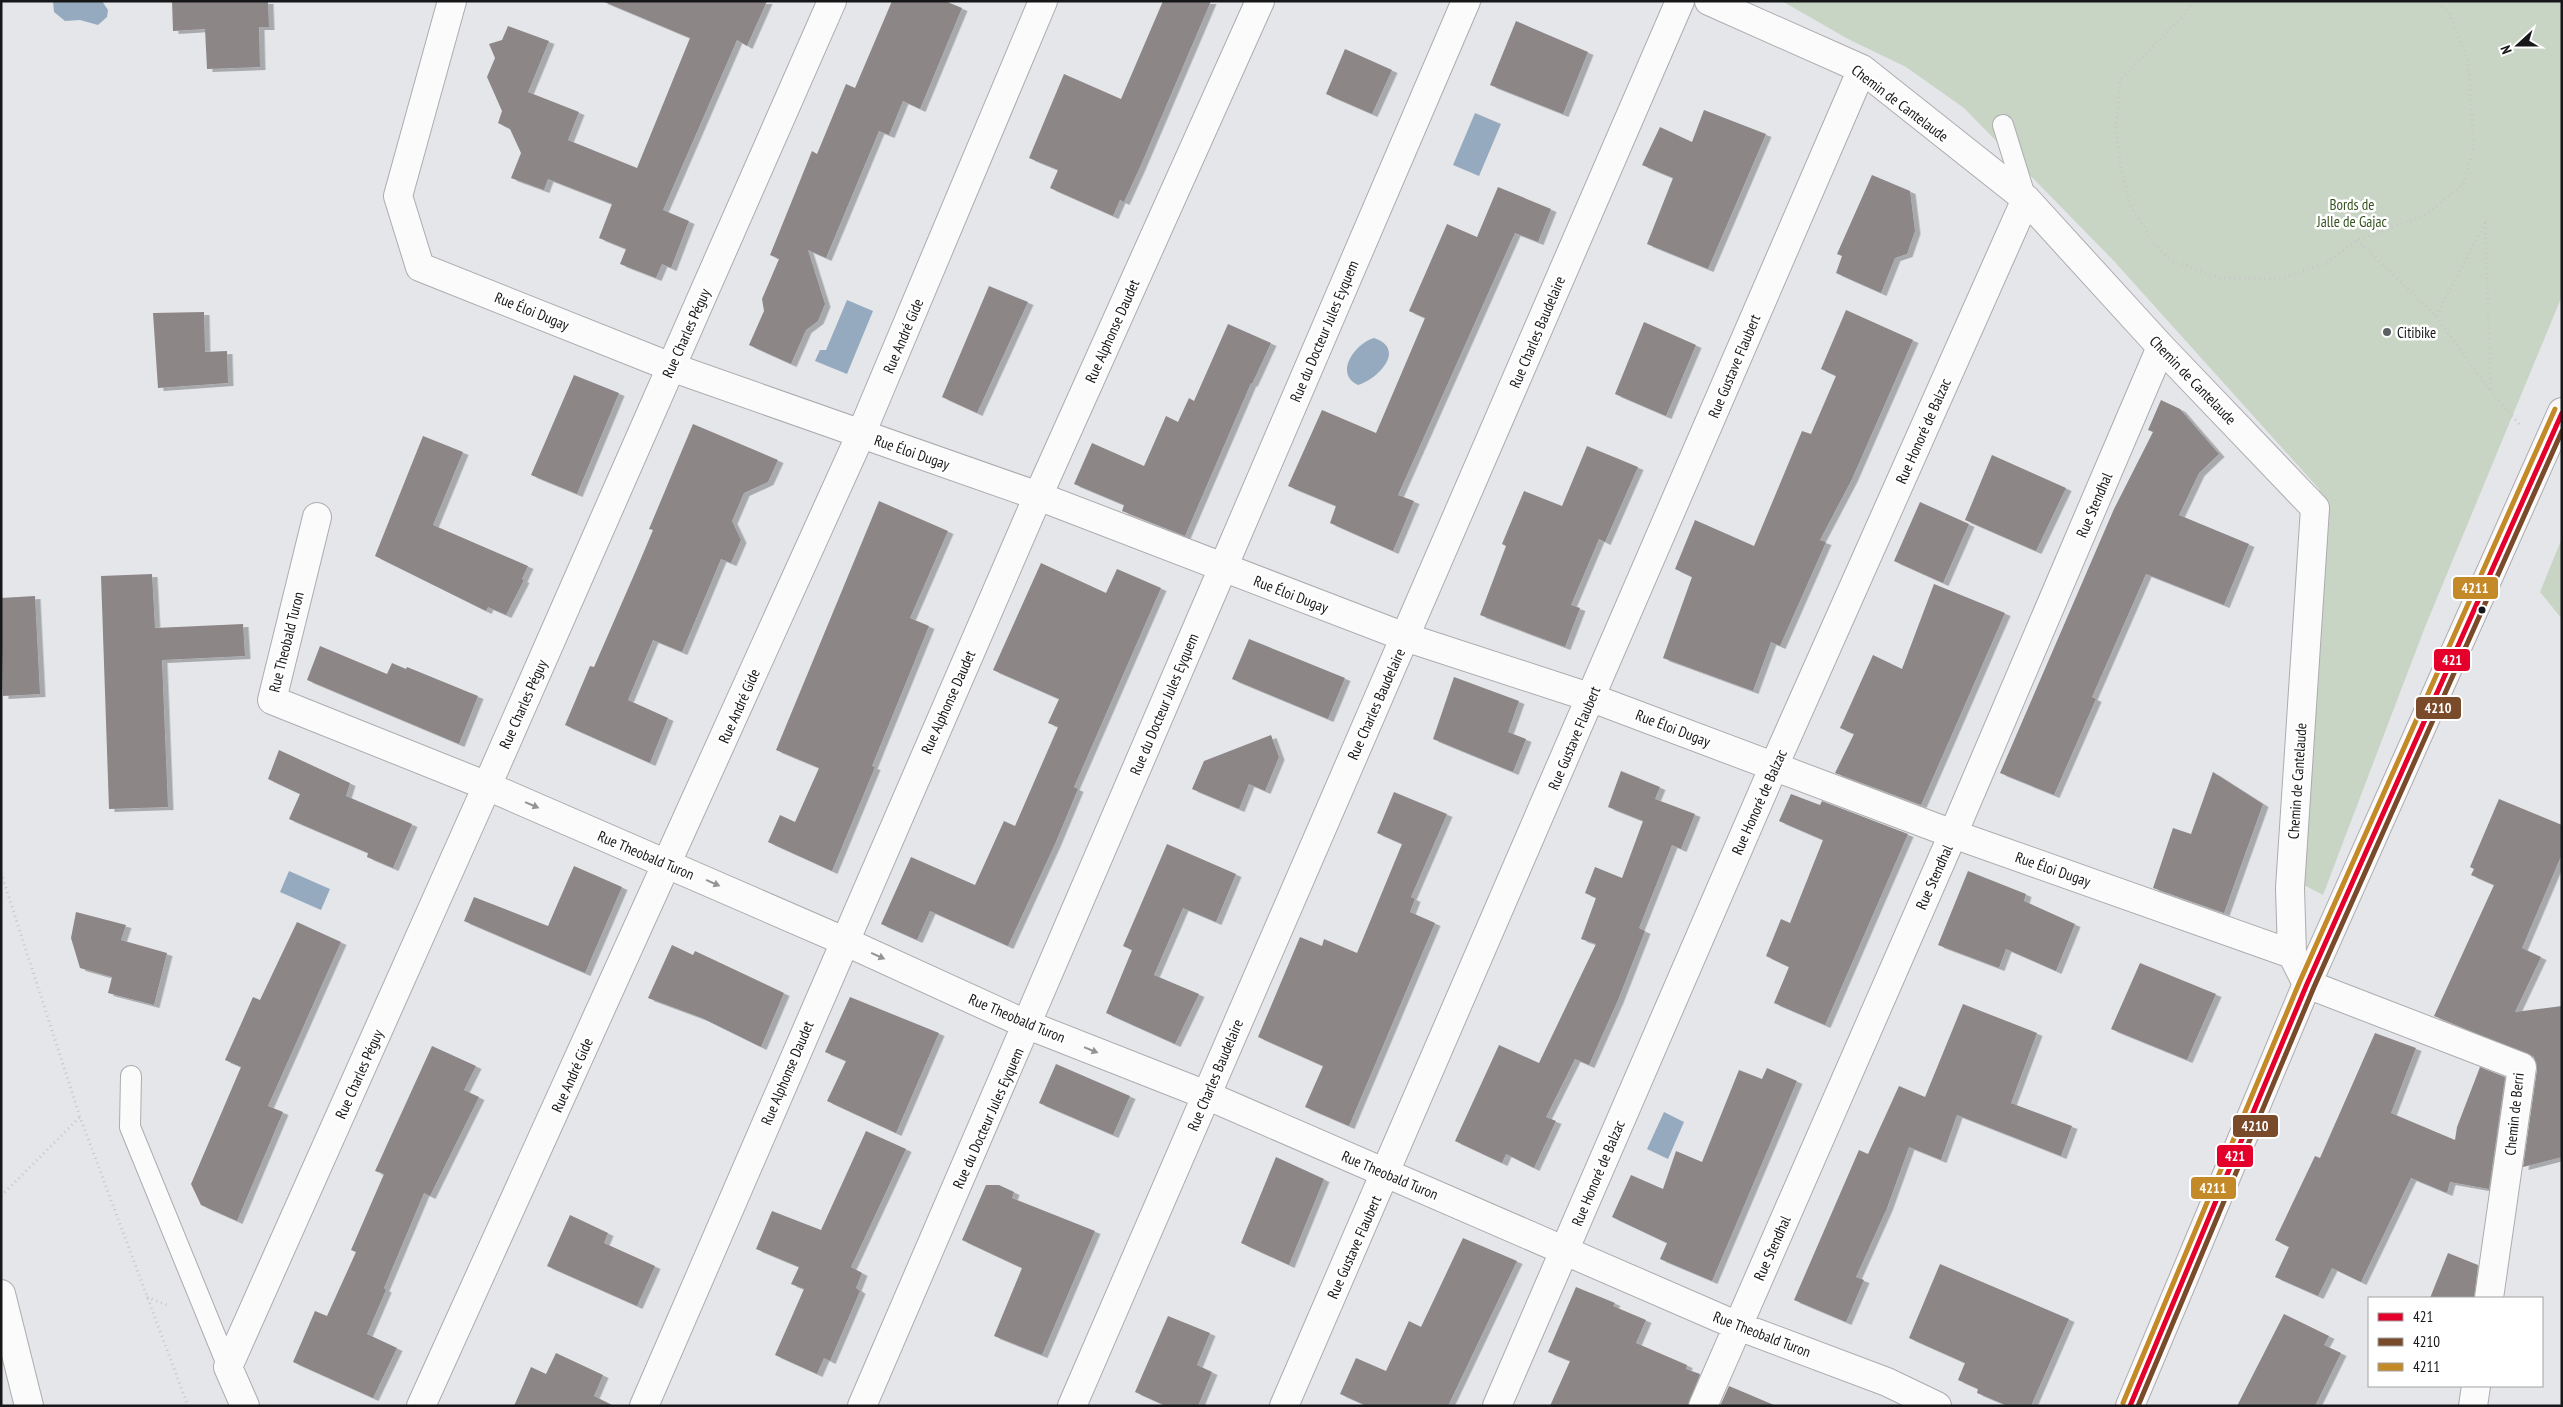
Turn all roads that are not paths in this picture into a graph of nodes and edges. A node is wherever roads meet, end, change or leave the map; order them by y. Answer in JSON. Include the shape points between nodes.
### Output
{"nodes":[{"id":1,"x":452,"y":1,"type":"edge"},
{"id":2,"x":832,"y":1,"type":"edge"},
{"id":3,"x":1043,"y":1,"type":"edge"},
{"id":4,"x":1260,"y":1,"type":"edge"},
{"id":5,"x":1466,"y":1,"type":"edge"},
{"id":6,"x":1680,"y":1,"type":"edge"},
{"id":7,"x":1709,"y":1,"type":"edge"},
{"id":8,"x":1862,"y":69,"type":"junction"},
{"id":9,"x":2003,"y":125,"type":"dead end"},
{"id":10,"x":2026,"y":199,"type":"junction"},
{"id":11,"x":2161,"y":347,"type":"junction"},
{"id":12,"x":671,"y":367,"type":"junction"},
{"id":13,"x":2562,"y":412,"type":"edge"},
{"id":14,"x":861,"y":434,"type":"junction"},
{"id":15,"x":1038,"y":496,"type":"junction"},
{"id":16,"x":317,"y":517,"type":"dead end"},
{"id":17,"x":1222,"y":568,"type":"junction"},
{"id":18,"x":1406,"y":637,"type":"junction"},
{"id":19,"x":1592,"y":698,"type":"junction"},
{"id":20,"x":1774,"y":766,"type":"junction"},
{"id":21,"x":487,"y":786,"type":"junction"},
{"id":22,"x":1953,"y":834,"type":"junction"},
{"id":23,"x":668,"y":864,"type":"junction"},
{"id":24,"x":844,"y":941,"type":"junction"},
{"id":25,"x":2292,"y":954,"type":"junction"},
{"id":26,"x":2307,"y":984,"type":"junction"},
{"id":27,"x":1028,"y":1025,"type":"junction"},
{"id":28,"x":131,"y":1076,"type":"dead end"},
{"id":29,"x":1206,"y":1095,"type":"junction"},
{"id":30,"x":1386,"y":1174,"type":"junction"},
{"id":31,"x":1564,"y":1251,"type":"junction"},
{"id":32,"x":1,"y":1294,"type":"edge"},
{"id":33,"x":2489,"y":1297,"type":"edge"},
{"id":34,"x":1738,"y":1326,"type":"junction"},
{"id":35,"x":228,"y":1366,"type":"junction"},
{"id":36,"x":2476,"y":1387,"type":"edge"},
{"id":37,"x":29,"y":1406,"type":"edge"},
{"id":38,"x":245,"y":1406,"type":"edge"},
{"id":39,"x":421,"y":1406,"type":"edge"},
{"id":40,"x":644,"y":1406,"type":"edge"},
{"id":41,"x":862,"y":1406,"type":"edge"},
{"id":42,"x":1072,"y":1406,"type":"edge"},
{"id":43,"x":1284,"y":1406,"type":"edge"},
{"id":44,"x":1497,"y":1406,"type":"edge"},
{"id":45,"x":1703,"y":1406,"type":"edge"},
{"id":46,"x":1937,"y":1406,"type":"edge"},
{"id":47,"x":2130,"y":1406,"type":"edge"},
{"id":48,"x":2473,"y":1406,"type":"edge"}],
"edges":[{"from":1,"to":12,"type":"street","name":"Rue Éloi Dugay","via":[[398,196],[420,267]]},
{"from":2,"to":12,"type":"street","name":"Rue Charles Péguy"},
{"from":3,"to":14,"type":"street","name":"Rue André Gide"},
{"from":4,"to":15,"type":"street","name":"Rue Alphonse Daudet"},
{"from":5,"to":17,"type":"street","name":"Rue du Docteur Jules Eyquem"},
{"from":6,"to":18,"type":"street","name":"Rue Charles Baudelaire"},
{"from":7,"to":8,"type":"street","name":"Chemin de Cantelaude"},
{"from":8,"to":10,"type":"street","name":"Chemin de Cantelaude"},
{"from":8,"to":19,"type":"street","name":"Rue Gustave Flaubert"},
{"from":9,"to":10,"type":"lane"},
{"from":10,"to":11,"type":"street","name":"Chemin de Cantelaude"},
{"from":10,"to":20,"type":"street","name":"Rue Honoré de Balzac"},
{"from":11,"to":22,"type":"street","name":"Rue Stendhal"},
{"from":11,"to":25,"type":"street","name":"Chemin de Cantelaude","via":[[2315,508],[2290,888]]},
{"from":12,"to":14,"type":"street","name":"Rue Éloi Dugay"},
{"from":12,"to":21,"type":"street","name":"Rue Charles Péguy"},
{"from":13,"to":26,"type":"main road"},
{"from":14,"to":15,"type":"street","name":"Rue Éloi Dugay"},
{"from":14,"to":23,"type":"street","name":"Rue André Gide"},
{"from":15,"to":17,"type":"street","name":"Rue Éloi Dugay"},
{"from":15,"to":24,"type":"street","name":"Rue Alphonse Daudet"},
{"from":16,"to":21,"type":"street","name":"Rue Theobald Turon","via":[[272,700]]},
{"from":17,"to":18,"type":"street","name":"Rue Éloi Dugay"},
{"from":17,"to":27,"type":"street","name":"Rue du Docteur Jules Eyquem"},
{"from":18,"to":19,"type":"street","name":"Rue Éloi Dugay"},
{"from":18,"to":29,"type":"street","name":"Rue Charles Baudelaire"},
{"from":19,"to":20,"type":"street","name":"Rue Éloi Dugay"},
{"from":19,"to":30,"type":"street","name":"Rue Gustave Flaubert"},
{"from":20,"to":22,"type":"street","name":"Rue Éloi Dugay"},
{"from":20,"to":31,"type":"street","name":"Rue Honoré de Balzac"},
{"from":21,"to":23,"type":"street","name":"Rue Theobald Turon","one_way":true},
{"from":21,"to":35,"type":"street","name":"Rue Charles Péguy"},
{"from":22,"to":25,"type":"street","name":"Rue Éloi Dugay"},
{"from":22,"to":34,"type":"street","name":"Rue Stendhal"},
{"from":23,"to":24,"type":"street","name":"Rue Theobald Turon","one_way":true},
{"from":23,"to":39,"type":"street","name":"Rue André Gide"},
{"from":24,"to":27,"type":"street","name":"Rue Theobald Turon","one_way":true},
{"from":24,"to":40,"type":"street","name":"Rue Alphonse Daudet"},
{"from":25,"to":26,"type":"street"},
{"from":26,"to":33,"type":"street","name":"Chemin de Berri","via":[[2522,1067]]},
{"from":26,"to":47,"type":"main road"},
{"from":27,"to":29,"type":"street","name":"Rue Theobald Turon","one_way":true},
{"from":27,"to":41,"type":"street","name":"Rue du Docteur Jules Eyquem"},
{"from":28,"to":35,"type":"lane","via":[[130,1127]]},
{"from":29,"to":30,"type":"street","name":"Rue Theobald Turon"},
{"from":29,"to":42,"type":"street","name":"Rue Charles Baudelaire"},
{"from":30,"to":31,"type":"street","name":"Rue Theobald Turon"},
{"from":30,"to":43,"type":"street","name":"Rue Gustave Flaubert"},
{"from":31,"to":34,"type":"street","name":"Rue Theobald Turon"},
{"from":31,"to":44,"type":"street","name":"Rue Honoré de Balzac"},
{"from":32,"to":37,"type":"street"},
{"from":34,"to":45,"type":"street","name":"Rue Stendhal"},
{"from":34,"to":46,"type":"street","name":"Rue Theobald Turon","via":[[1887,1382]]},
{"from":35,"to":38,"type":"street"},
{"from":36,"to":48,"type":"street"}]}
